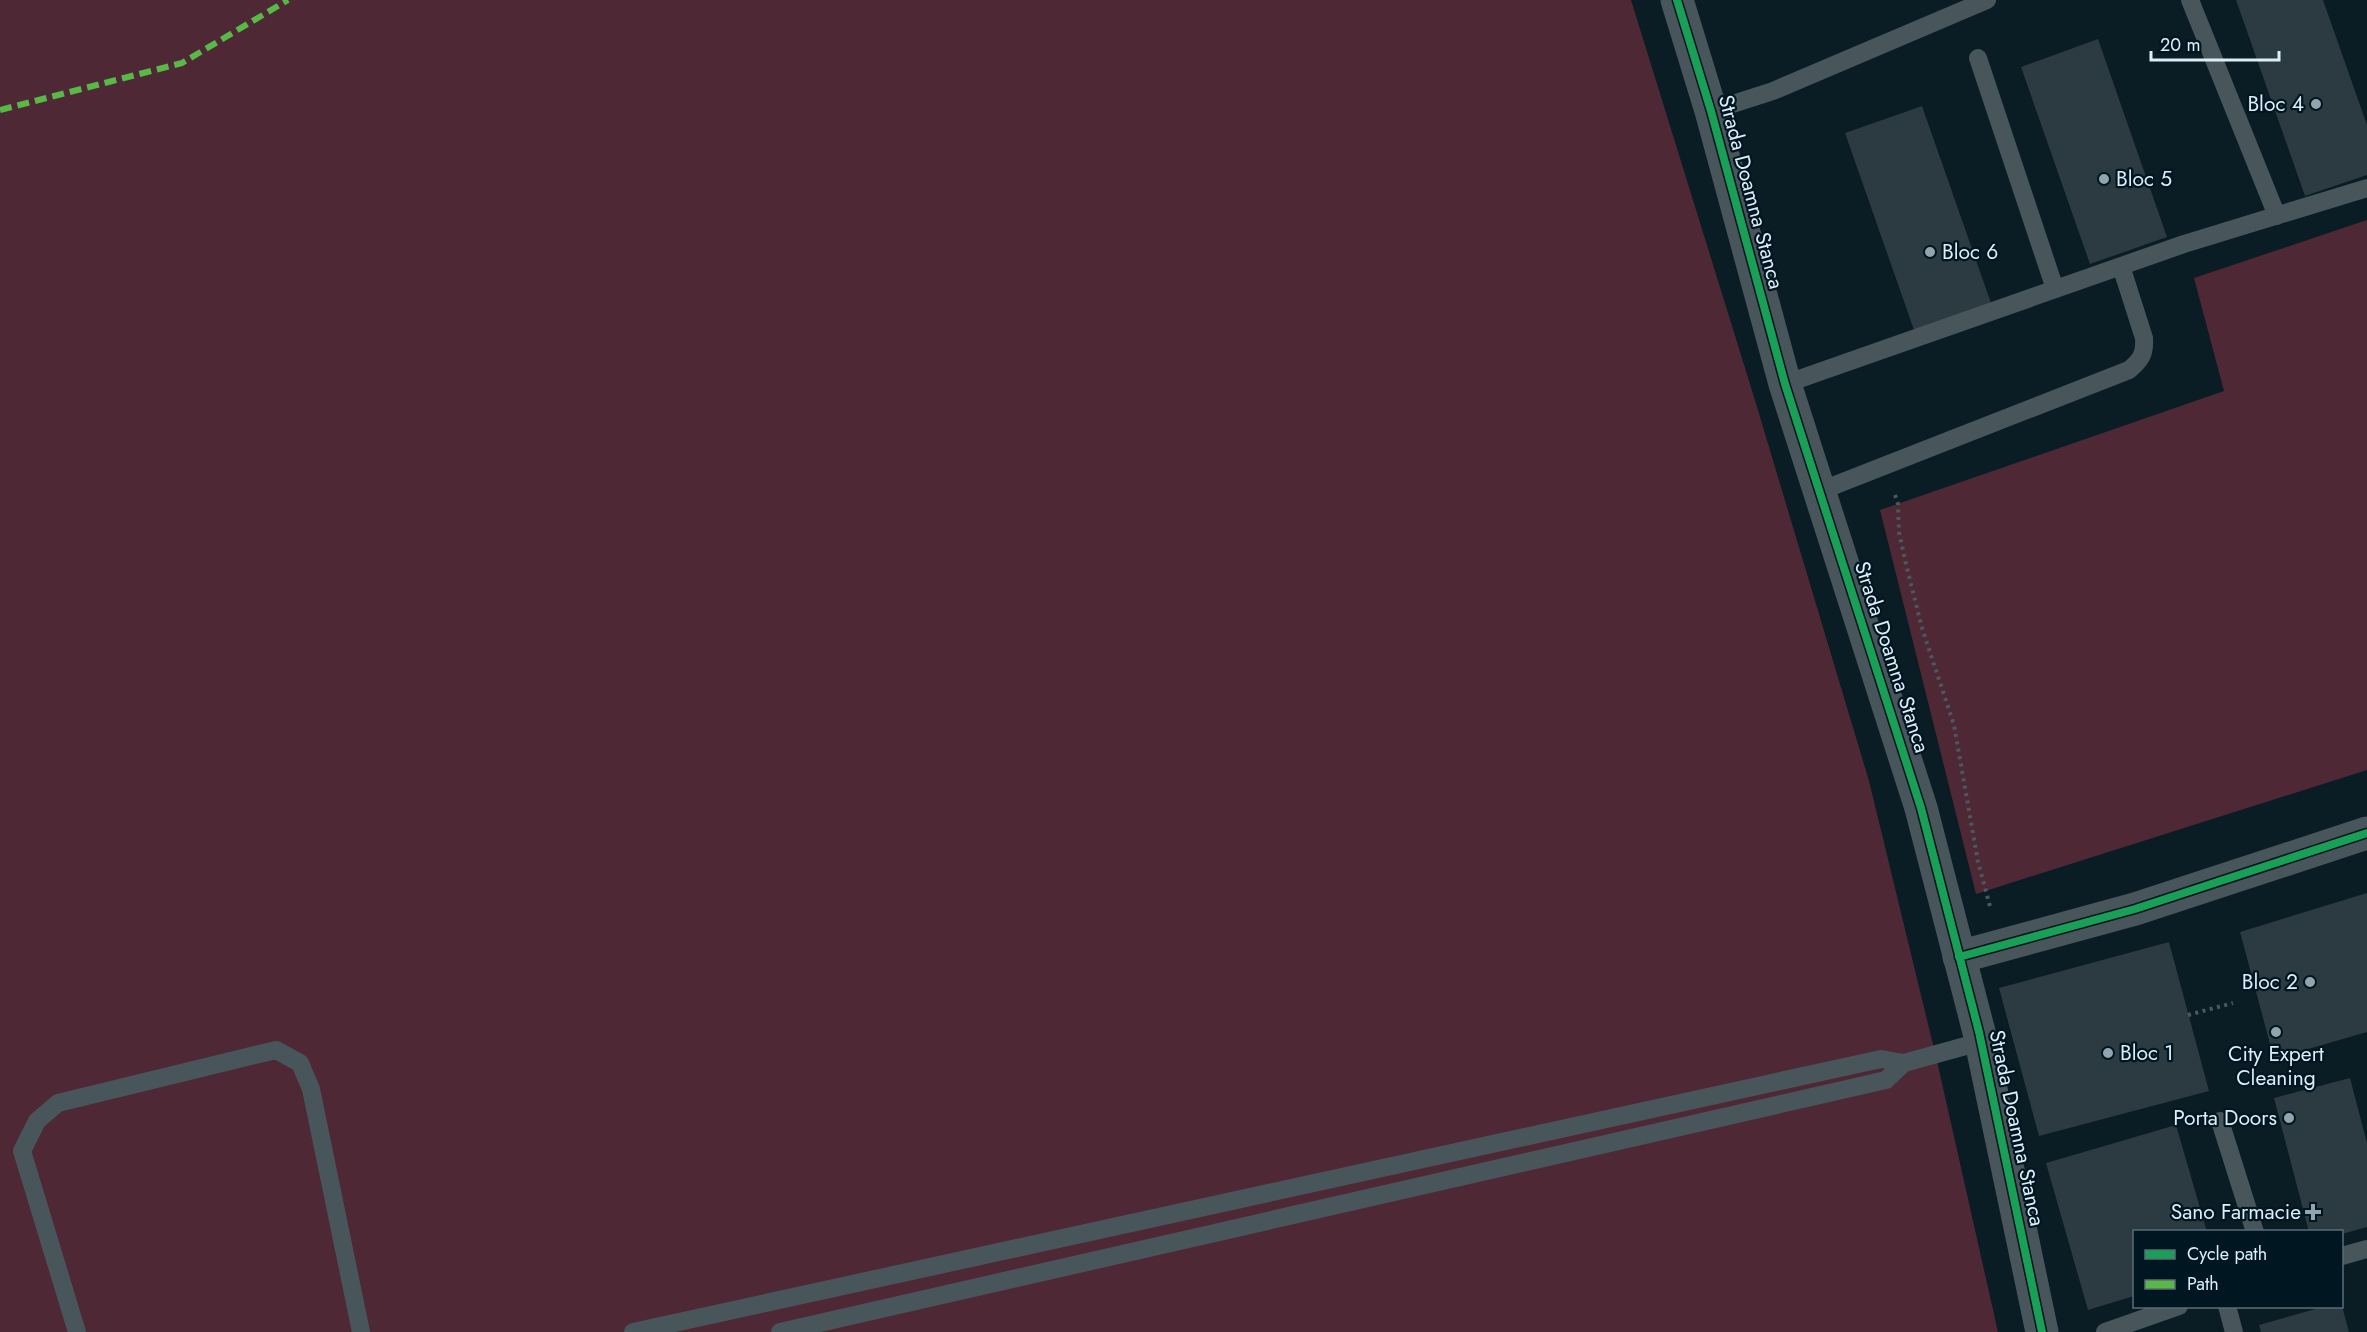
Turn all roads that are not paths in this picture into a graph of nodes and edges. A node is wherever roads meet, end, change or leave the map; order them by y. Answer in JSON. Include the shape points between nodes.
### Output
{"nodes":[{"id":1,"x":1677,"y":0,"type":"edge"},
{"id":2,"x":1987,"y":0,"type":"edge"},
{"id":3,"x":2190,"y":0,"type":"edge"},
{"id":4,"x":1978,"y":58,"type":"dead end"},
{"id":5,"x":1711,"y":111,"type":"junction"},
{"id":6,"x":2367,"y":188,"type":"edge"},
{"id":7,"x":2277,"y":216,"type":"junction"},
{"id":8,"x":2121,"y":266,"type":"junction"},
{"id":9,"x":2055,"y":289,"type":"junction"},
{"id":10,"x":1785,"y":384,"type":"junction"},
{"id":11,"x":1820,"y":491,"type":"junction"},
{"id":12,"x":2367,"y":832,"type":"edge"},
{"id":13,"x":1959,"y":957,"type":"junction"},
{"id":14,"x":1980,"y":1042,"type":"junction"},
{"id":15,"x":1904,"y":1063,"type":"junction"},
{"id":16,"x":2220,"y":1121,"type":"dead end"},
{"id":17,"x":2254,"y":1230,"type":"edge"},
{"id":18,"x":2367,"y":1250,"type":"edge"},
{"id":19,"x":2343,"y":1256,"type":"edge"},
{"id":20,"x":2173,"y":1308,"type":"edge"},
{"id":21,"x":2228,"y":1308,"type":"edge"},
{"id":22,"x":77,"y":1332,"type":"edge"},
{"id":23,"x":361,"y":1332,"type":"edge"},
{"id":24,"x":633,"y":1332,"type":"edge"},
{"id":25,"x":780,"y":1332,"type":"edge"},
{"id":26,"x":2042,"y":1332,"type":"edge"},
{"id":27,"x":2105,"y":1332,"type":"edge"},
{"id":28,"x":2234,"y":1332,"type":"edge"}],
"edges":[{"from":1,"to":5,"type":"street","name":"Strada Doamna Stanca"},
{"from":2,"to":5,"type":"lane","via":[[1773,91]]},
{"from":3,"to":7,"type":"lane"},
{"from":4,"to":9,"type":"lane"},
{"from":5,"to":10,"type":"street","name":"Strada Doamna Stanca"},
{"from":6,"to":7,"type":"lane"},
{"from":7,"to":8,"type":"lane"},
{"from":8,"to":9,"type":"lane"},
{"from":8,"to":11,"type":"lane","via":[[2144,338],[2141,360],[2129,370]]},
{"from":9,"to":10,"type":"lane"},
{"from":10,"to":11,"type":"street","name":"Strada Doamna Stanca"},
{"from":11,"to":13,"type":"street","name":"Strada Doamna Stanca","via":[[1921,808]]},
{"from":12,"to":13,"type":"street","via":[[2135,909]]},
{"from":13,"to":14,"type":"street","name":"Strada Doamna Stanca"},
{"from":14,"to":15,"type":"lane"},
{"from":14,"to":26,"type":"street","name":"Strada Doamna Stanca"},
{"from":15,"to":24,"type":"lane","via":[[1881,1059]]},
{"from":15,"to":25,"type":"lane","via":[[1886,1080]]},
{"from":16,"to":17,"type":"lane"},
{"from":18,"to":19,"type":"lane"},
{"from":20,"to":27,"type":"lane"},
{"from":21,"to":28,"type":"lane"},
{"from":22,"to":23,"type":"lane","via":[[22,1151],[37,1121],[58,1103],[276,1050],[300,1063],[311,1089]]}]}
